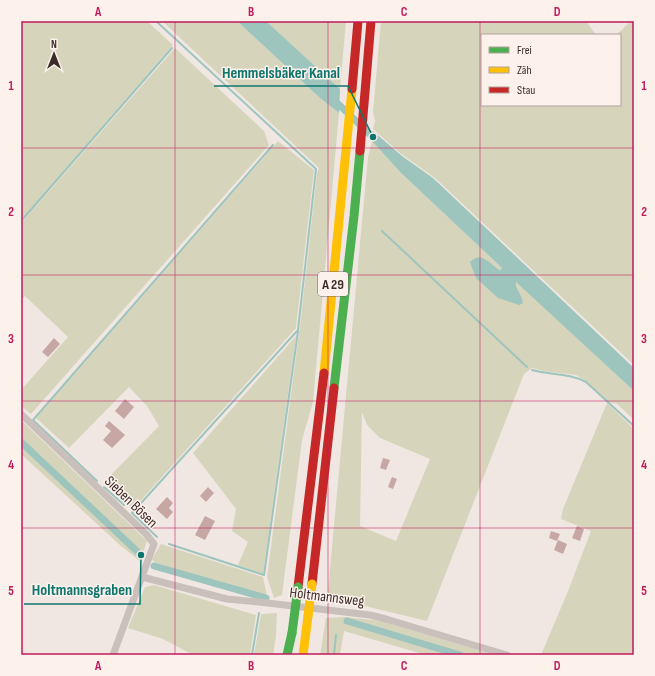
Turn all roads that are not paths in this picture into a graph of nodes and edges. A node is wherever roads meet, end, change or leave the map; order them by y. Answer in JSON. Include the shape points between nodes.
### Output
{"nodes":[{"id":1,"x":358,"y":21,"type":"edge"},
{"id":2,"x":372,"y":21,"type":"edge"},
{"id":3,"x":21,"y":414,"type":"edge"},
{"id":4,"x":142,"y":577,"type":"junction"},
{"id":5,"x":311,"y":616,"type":"junction"},
{"id":6,"x":113,"y":655,"type":"edge"},
{"id":7,"x":288,"y":655,"type":"edge"},
{"id":8,"x":303,"y":655,"type":"edge"},
{"id":9,"x":311,"y":655,"type":"edge"},
{"id":10,"x":507,"y":655,"type":"edge"}],
"edges":[{"from":1,"to":7,"type":"highway","number":"A 29","bridge":true,"via":[[324,373]]},
{"from":2,"to":5,"type":"highway","number":"A 29","bridge":true},
{"from":3,"to":4,"type":"street","name":"Sieben Bösen","via":[[154,544]]},
{"from":4,"to":6,"type":"street","name":"Sieben Bösen"},
{"from":4,"to":10,"type":"street","name":"Holtmannsweg","via":[[227,599],[370,615]]},
{"from":5,"to":8,"type":"highway","number":"A 29"},
{"from":5,"to":9,"type":"highway"}]}
